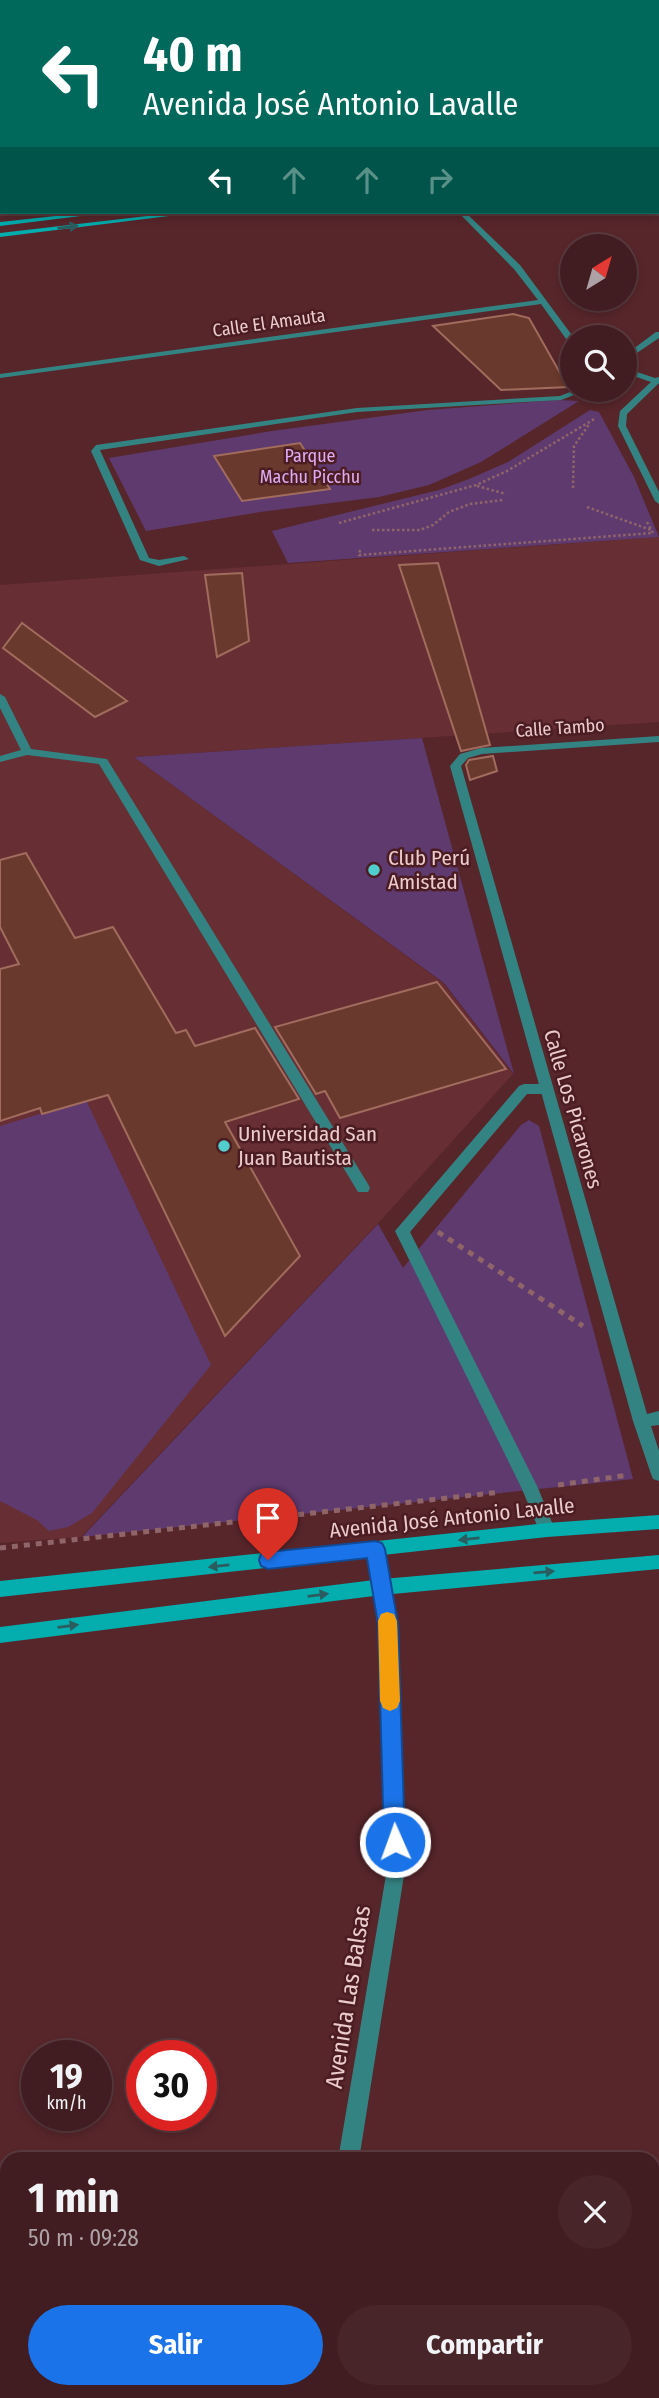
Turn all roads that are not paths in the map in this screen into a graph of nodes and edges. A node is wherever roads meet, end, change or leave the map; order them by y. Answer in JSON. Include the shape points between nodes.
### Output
{"nodes":[{"id":1,"x":93,"y":214,"type":"edge"},
{"id":2,"x":181,"y":214,"type":"edge"},
{"id":3,"x":463,"y":214,"type":"edge"},
{"id":4,"x":0,"y":225,"type":"edge"},
{"id":5,"x":0,"y":235,"type":"edge"},
{"id":6,"x":542,"y":302,"type":"junction"},
{"id":7,"x":560,"y":325,"type":"edge"},
{"id":8,"x":659,"y":334,"type":"edge"},
{"id":9,"x":637,"y":350,"type":"edge"},
{"id":10,"x":637,"y":374,"type":"edge"},
{"id":11,"x":0,"y":376,"type":"edge"},
{"id":12,"x":658,"y":380,"type":"edge"},
{"id":13,"x":560,"y":398,"type":"edge"},
{"id":14,"x":659,"y":501,"type":"edge"},
{"id":15,"x":184,"y":559,"type":"dead end"},
{"id":16,"x":0,"y":696,"type":"edge"},
{"id":17,"x":659,"y":739,"type":"edge"},
{"id":18,"x":27,"y":752,"type":"junction"},
{"id":19,"x":464,"y":756,"type":"joint"},
{"id":20,"x":0,"y":759,"type":"edge"},
{"id":21,"x":545,"y":1090,"type":"junction"},
{"id":22,"x":363,"y":1188,"type":"dead end"},
{"id":23,"x":659,"y":1418,"type":"edge"},
{"id":24,"x":641,"y":1421,"type":"junction"},
{"id":25,"x":659,"y":1474,"type":"edge"},
{"id":26,"x":659,"y":1522,"type":"edge"},
{"id":27,"x":547,"y":1530,"type":"junction"},
{"id":28,"x":375,"y":1549,"type":"junction"},
{"id":29,"x":659,"y":1562,"type":"edge"},
{"id":30,"x":382,"y":1587,"type":"junction"},
{"id":31,"x":0,"y":1589,"type":"edge"},
{"id":32,"x":0,"y":1635,"type":"edge"},
{"id":33,"x":349,"y":2152,"type":"edge"}],
"edges":[{"from":1,"to":4,"type":"main road"},
{"from":5,"to":2,"type":"main road","one_way":true},
{"from":3,"to":6,"type":"street","via":[[517,267]]},
{"from":6,"to":7,"type":"street"},
{"from":6,"to":11,"type":"street","name":"Calle El Amauta"},
{"from":8,"to":9,"type":"street"},
{"from":10,"to":12,"type":"street"},
{"from":12,"to":14,"type":"street","via":[[623,414],[622,426]]},
{"from":13,"to":15,"type":"street","via":[[332,413],[96,448],[145,561]]},
{"from":16,"to":18,"type":"street"},
{"from":17,"to":19,"type":"street","name":"Calle Tambo","via":[[481,751]]},
{"from":18,"to":20,"type":"street"},
{"from":18,"to":22,"type":"street","via":[[103,761]]},
{"from":19,"to":21,"type":"street","name":"Calle Los Picarones","via":[[455,766]]},
{"from":21,"to":24,"type":"street","name":"Calle Los Picarones"},
{"from":21,"to":27,"type":"street","via":[[524,1089],[402,1231]]},
{"from":23,"to":24,"type":"street"},
{"from":24,"to":25,"type":"street","name":"Calle Los Picarones"},
{"from":26,"to":27,"type":"main road","name":"Avenida José Antonio Lavalle"},
{"from":27,"to":28,"type":"main road","name":"Avenida José Antonio Lavalle","one_way":true},
{"from":28,"to":30,"type":"street","name":"Avenida Las Balsas"},
{"from":28,"to":31,"type":"main road","name":"Avenida José Antonio Lavalle","one_way":true},
{"from":30,"to":29,"type":"main road","one_way":true},
{"from":32,"to":30,"type":"main road","one_way":true},
{"from":30,"to":33,"type":"street","name":"Avenida Las Balsas","via":[[388,1624],[396,1869]]}]}
